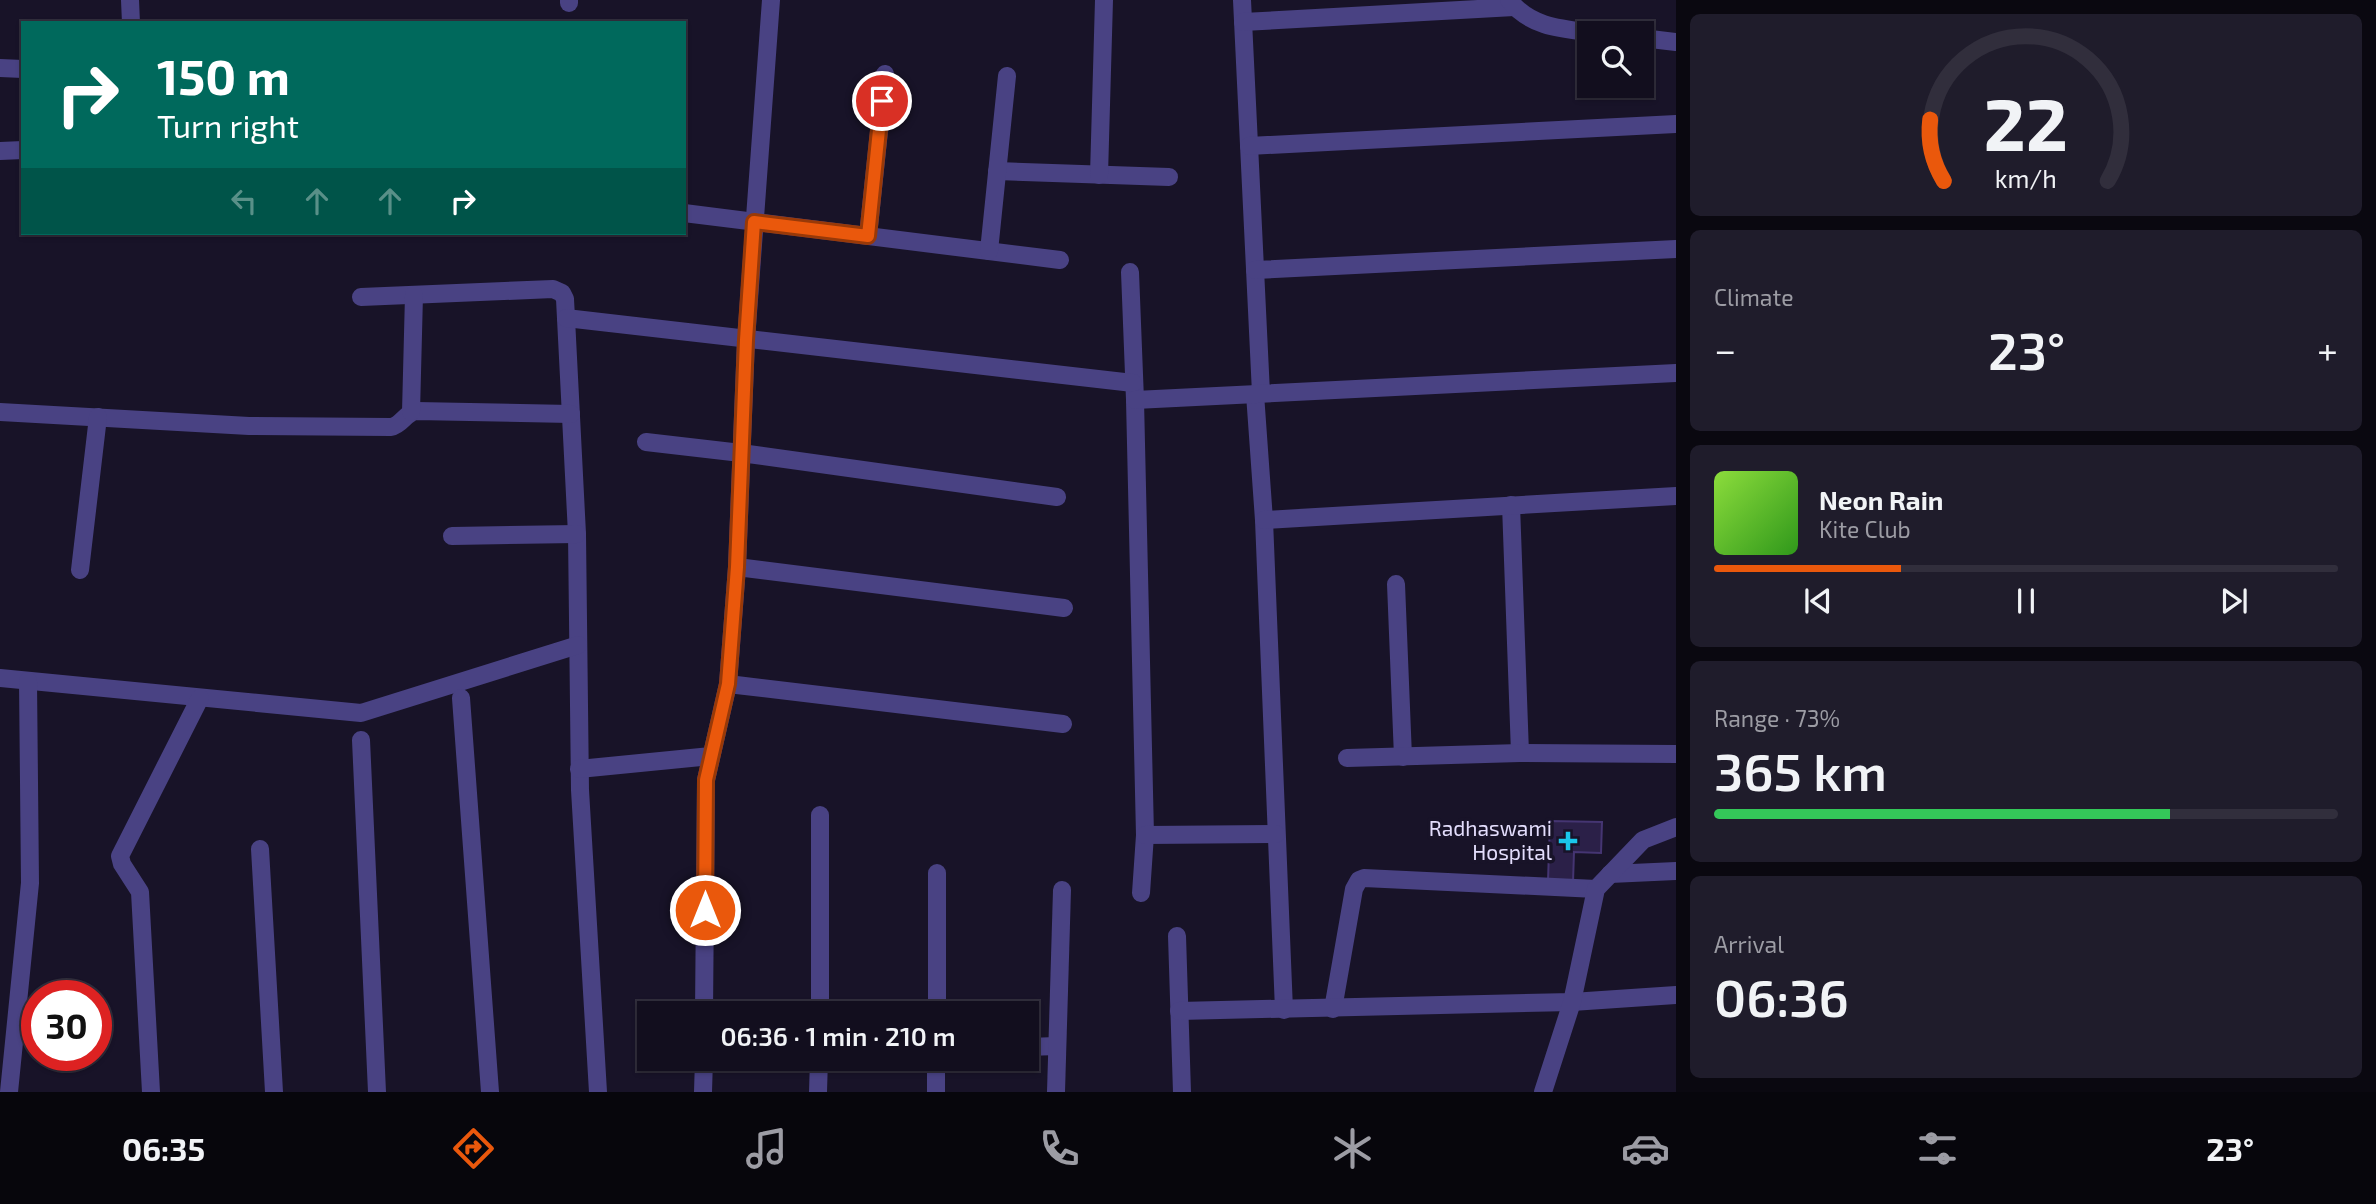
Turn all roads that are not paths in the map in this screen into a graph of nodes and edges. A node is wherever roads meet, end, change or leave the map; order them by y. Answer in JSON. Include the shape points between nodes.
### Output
{"nodes":[{"id":1,"x":130,"y":0,"type":"edge"},
{"id":2,"x":771,"y":0,"type":"edge"},
{"id":3,"x":1104,"y":0,"type":"edge"},
{"id":4,"x":1242,"y":0,"type":"edge"},
{"id":5,"x":1511,"y":4,"type":"edge"},
{"id":6,"x":131,"y":21,"type":"edge"},
{"id":7,"x":1243,"y":22,"type":"junction"},
{"id":8,"x":1577,"y":31,"type":"edge"},
{"id":9,"x":1654,"y":40,"type":"edge"},
{"id":10,"x":1676,"y":43,"type":"edge"},
{"id":11,"x":0,"y":68,"type":"edge"},
{"id":12,"x":21,"y":69,"type":"edge"},
{"id":13,"x":885,"y":74,"type":"dead end"},
{"id":14,"x":1007,"y":76,"type":"dead end"},
{"id":15,"x":1676,"y":124,"type":"edge"},
{"id":16,"x":1249,"y":146,"type":"junction"},
{"id":17,"x":21,"y":150,"type":"edge"},
{"id":18,"x":0,"y":151,"type":"edge"},
{"id":19,"x":997,"y":172,"type":"junction"},
{"id":20,"x":1099,"y":175,"type":"junction"},
{"id":21,"x":1169,"y":177,"type":"dead end"},
{"id":22,"x":686,"y":213,"type":"edge"},
{"id":23,"x":754,"y":222,"type":"junction"},
{"id":24,"x":868,"y":236,"type":"junction"},
{"id":25,"x":1676,"y":249,"type":"edge"},
{"id":26,"x":989,"y":251,"type":"junction"},
{"id":27,"x":1060,"y":260,"type":"dead end"},
{"id":28,"x":1255,"y":270,"type":"junction"},
{"id":29,"x":1130,"y":272,"type":"dead end"},
{"id":30,"x":414,"y":295,"type":"junction"},
{"id":31,"x":361,"y":297,"type":"dead end"},
{"id":32,"x":566,"y":318,"type":"junction"},
{"id":33,"x":746,"y":340,"type":"junction"},
{"id":34,"x":1676,"y":373,"type":"edge"},
{"id":35,"x":1134,"y":392,"type":"junction"},
{"id":36,"x":1258,"y":394,"type":"junction"},
{"id":37,"x":0,"y":412,"type":"edge"},
{"id":38,"x":411,"y":412,"type":"junction"},
{"id":39,"x":571,"y":414,"type":"junction"},
{"id":40,"x":98,"y":417,"type":"junction"},
{"id":41,"x":646,"y":442,"type":"dead end"},
{"id":42,"x":741,"y":453,"type":"junction"},
{"id":43,"x":1057,"y":496,"type":"dead end"},
{"id":44,"x":1676,"y":496,"type":"edge"},
{"id":45,"x":1511,"y":505,"type":"junction"},
{"id":46,"x":1264,"y":520,"type":"junction"},
{"id":47,"x":577,"y":534,"type":"junction"},
{"id":48,"x":452,"y":536,"type":"dead end"},
{"id":49,"x":737,"y":567,"type":"junction"},
{"id":50,"x":80,"y":570,"type":"dead end"},
{"id":51,"x":1396,"y":584,"type":"dead end"},
{"id":52,"x":1064,"y":608,"type":"dead end"},
{"id":53,"x":578,"y":645,"type":"junction"},
{"id":54,"x":0,"y":678,"type":"edge"},
{"id":55,"x":28,"y":681,"type":"junction"},
{"id":56,"x":728,"y":684,"type":"junction"},
{"id":57,"x":200,"y":698,"type":"junction"},
{"id":58,"x":461,"y":698,"type":"dead end"},
{"id":59,"x":1063,"y":723,"type":"dead end"},
{"id":60,"x":361,"y":740,"type":"dead end"},
{"id":61,"x":1520,"y":753,"type":"junction"},
{"id":62,"x":1676,"y":754,"type":"edge"},
{"id":63,"x":711,"y":756,"type":"junction"},
{"id":64,"x":1403,"y":757,"type":"junction"},
{"id":65,"x":1347,"y":758,"type":"dead end"},
{"id":66,"x":579,"y":769,"type":"junction"},
{"id":67,"x":820,"y":815,"type":"dead end"},
{"id":68,"x":1676,"y":827,"type":"edge"},
{"id":69,"x":1276,"y":834,"type":"junction"},
{"id":70,"x":1145,"y":835,"type":"junction"},
{"id":71,"x":260,"y":849,"type":"dead end"},
{"id":72,"x":1676,"y":871,"type":"edge"},
{"id":73,"x":937,"y":873,"type":"dead end"},
{"id":74,"x":1610,"y":874,"type":"junction"},
{"id":75,"x":1596,"y":889,"type":"junction"},
{"id":76,"x":1062,"y":890,"type":"dead end"},
{"id":77,"x":1141,"y":893,"type":"dead end"},
{"id":78,"x":1177,"y":936,"type":"dead end"},
{"id":79,"x":1676,"y":995,"type":"edge"},
{"id":80,"x":704,"y":1001,"type":"edge"},
{"id":81,"x":820,"y":1001,"type":"edge"},
{"id":82,"x":937,"y":1001,"type":"edge"},
{"id":83,"x":1572,"y":1002,"type":"junction"},
{"id":84,"x":1334,"y":1009,"type":"junction"},
{"id":85,"x":1284,"y":1010,"type":"junction"},
{"id":86,"x":1179,"y":1011,"type":"junction"},
{"id":87,"x":1039,"y":1046,"type":"edge"},
{"id":88,"x":1057,"y":1046,"type":"junction"},
{"id":89,"x":704,"y":1071,"type":"edge"},
{"id":90,"x":819,"y":1071,"type":"edge"},
{"id":91,"x":936,"y":1071,"type":"edge"},
{"id":92,"x":0,"y":1084,"type":"edge"},
{"id":93,"x":8,"y":1092,"type":"edge"},
{"id":94,"x":150,"y":1092,"type":"edge"},
{"id":95,"x":274,"y":1092,"type":"edge"},
{"id":96,"x":377,"y":1092,"type":"edge"},
{"id":97,"x":490,"y":1092,"type":"edge"},
{"id":98,"x":598,"y":1092,"type":"edge"},
{"id":99,"x":703,"y":1092,"type":"edge"},
{"id":100,"x":818,"y":1092,"type":"edge"},
{"id":101,"x":936,"y":1092,"type":"edge"},
{"id":102,"x":1056,"y":1092,"type":"edge"},
{"id":103,"x":1182,"y":1092,"type":"edge"},
{"id":104,"x":1543,"y":1092,"type":"edge"}],
"edges":[{"from":1,"to":6,"type":"street"},
{"from":2,"to":23,"type":"street"},
{"from":3,"to":20,"type":"street"},
{"from":4,"to":7,"type":"street"},
{"from":5,"to":7,"type":"street"},
{"from":5,"to":8,"type":"street","via":[[1547,28]]},
{"from":7,"to":16,"type":"street"},
{"from":9,"to":10,"type":"street"},
{"from":11,"to":12,"type":"street"},
{"from":13,"to":24,"type":"street"},
{"from":14,"to":19,"type":"street"},
{"from":15,"to":16,"type":"street"},
{"from":16,"to":28,"type":"street"},
{"from":17,"to":18,"type":"street"},
{"from":19,"to":20,"type":"street"},
{"from":19,"to":26,"type":"street"},
{"from":20,"to":21,"type":"street"},
{"from":22,"to":23,"type":"street"},
{"from":23,"to":24,"type":"street"},
{"from":23,"to":33,"type":"street"},
{"from":24,"to":26,"type":"street"},
{"from":25,"to":28,"type":"street"},
{"from":26,"to":27,"type":"street"},
{"from":28,"to":36,"type":"street"},
{"from":29,"to":35,"type":"street"},
{"from":30,"to":31,"type":"street"},
{"from":30,"to":32,"type":"street","via":[[553,289],[562,293]]},
{"from":30,"to":38,"type":"street"},
{"from":32,"to":33,"type":"street"},
{"from":32,"to":39,"type":"street"},
{"from":33,"to":35,"type":"street"},
{"from":33,"to":42,"type":"street"},
{"from":34,"to":36,"type":"street"},
{"from":35,"to":36,"type":"street"},
{"from":35,"to":70,"type":"street"},
{"from":36,"to":46,"type":"street"},
{"from":37,"to":40,"type":"street"},
{"from":38,"to":39,"type":"street"},
{"from":38,"to":40,"type":"street","via":[[391,427],[249,426]]},
{"from":39,"to":47,"type":"street"},
{"from":40,"to":50,"type":"street"},
{"from":41,"to":42,"type":"street"},
{"from":42,"to":43,"type":"street"},
{"from":42,"to":49,"type":"street"},
{"from":44,"to":45,"type":"street"},
{"from":45,"to":46,"type":"street"},
{"from":45,"to":61,"type":"street"},
{"from":46,"to":69,"type":"street"},
{"from":47,"to":48,"type":"street"},
{"from":47,"to":53,"type":"street"},
{"from":49,"to":52,"type":"street"},
{"from":49,"to":56,"type":"street"},
{"from":51,"to":64,"type":"street"},
{"from":53,"to":57,"type":"street","via":[[361,713]]},
{"from":53,"to":66,"type":"street"},
{"from":54,"to":55,"type":"street"},
{"from":55,"to":57,"type":"street"},
{"from":55,"to":93,"type":"street","via":[[30,883]]},
{"from":56,"to":59,"type":"street"},
{"from":56,"to":63,"type":"street"},
{"from":57,"to":94,"type":"street","via":[[120,856],[140,892]]},
{"from":58,"to":97,"type":"street"},
{"from":60,"to":96,"type":"street"},
{"from":61,"to":62,"type":"street"},
{"from":61,"to":64,"type":"street"},
{"from":63,"to":66,"type":"street"},
{"from":63,"to":80,"type":"street","via":[[706,780]]},
{"from":64,"to":65,"type":"street"},
{"from":66,"to":98,"type":"street"},
{"from":67,"to":81,"type":"street"},
{"from":68,"to":74,"type":"street","via":[[1643,840]]},
{"from":69,"to":70,"type":"street"},
{"from":69,"to":85,"type":"street"},
{"from":70,"to":77,"type":"street"},
{"from":71,"to":95,"type":"street"},
{"from":72,"to":74,"type":"street"},
{"from":73,"to":82,"type":"street"},
{"from":74,"to":75,"type":"street"},
{"from":75,"to":83,"type":"street"},
{"from":75,"to":84,"type":"street","via":[[1359,880],[1353,889]]},
{"from":76,"to":88,"type":"street"},
{"from":78,"to":86,"type":"street"},
{"from":79,"to":83,"type":"street"},
{"from":83,"to":84,"type":"street"},
{"from":83,"to":104,"type":"street"},
{"from":84,"to":85,"type":"street"},
{"from":85,"to":86,"type":"street"},
{"from":86,"to":103,"type":"street"},
{"from":87,"to":88,"type":"street"},
{"from":88,"to":102,"type":"street"},
{"from":89,"to":99,"type":"street"},
{"from":90,"to":100,"type":"street"},
{"from":91,"to":101,"type":"street"},
{"from":92,"to":93,"type":"street"}]}
